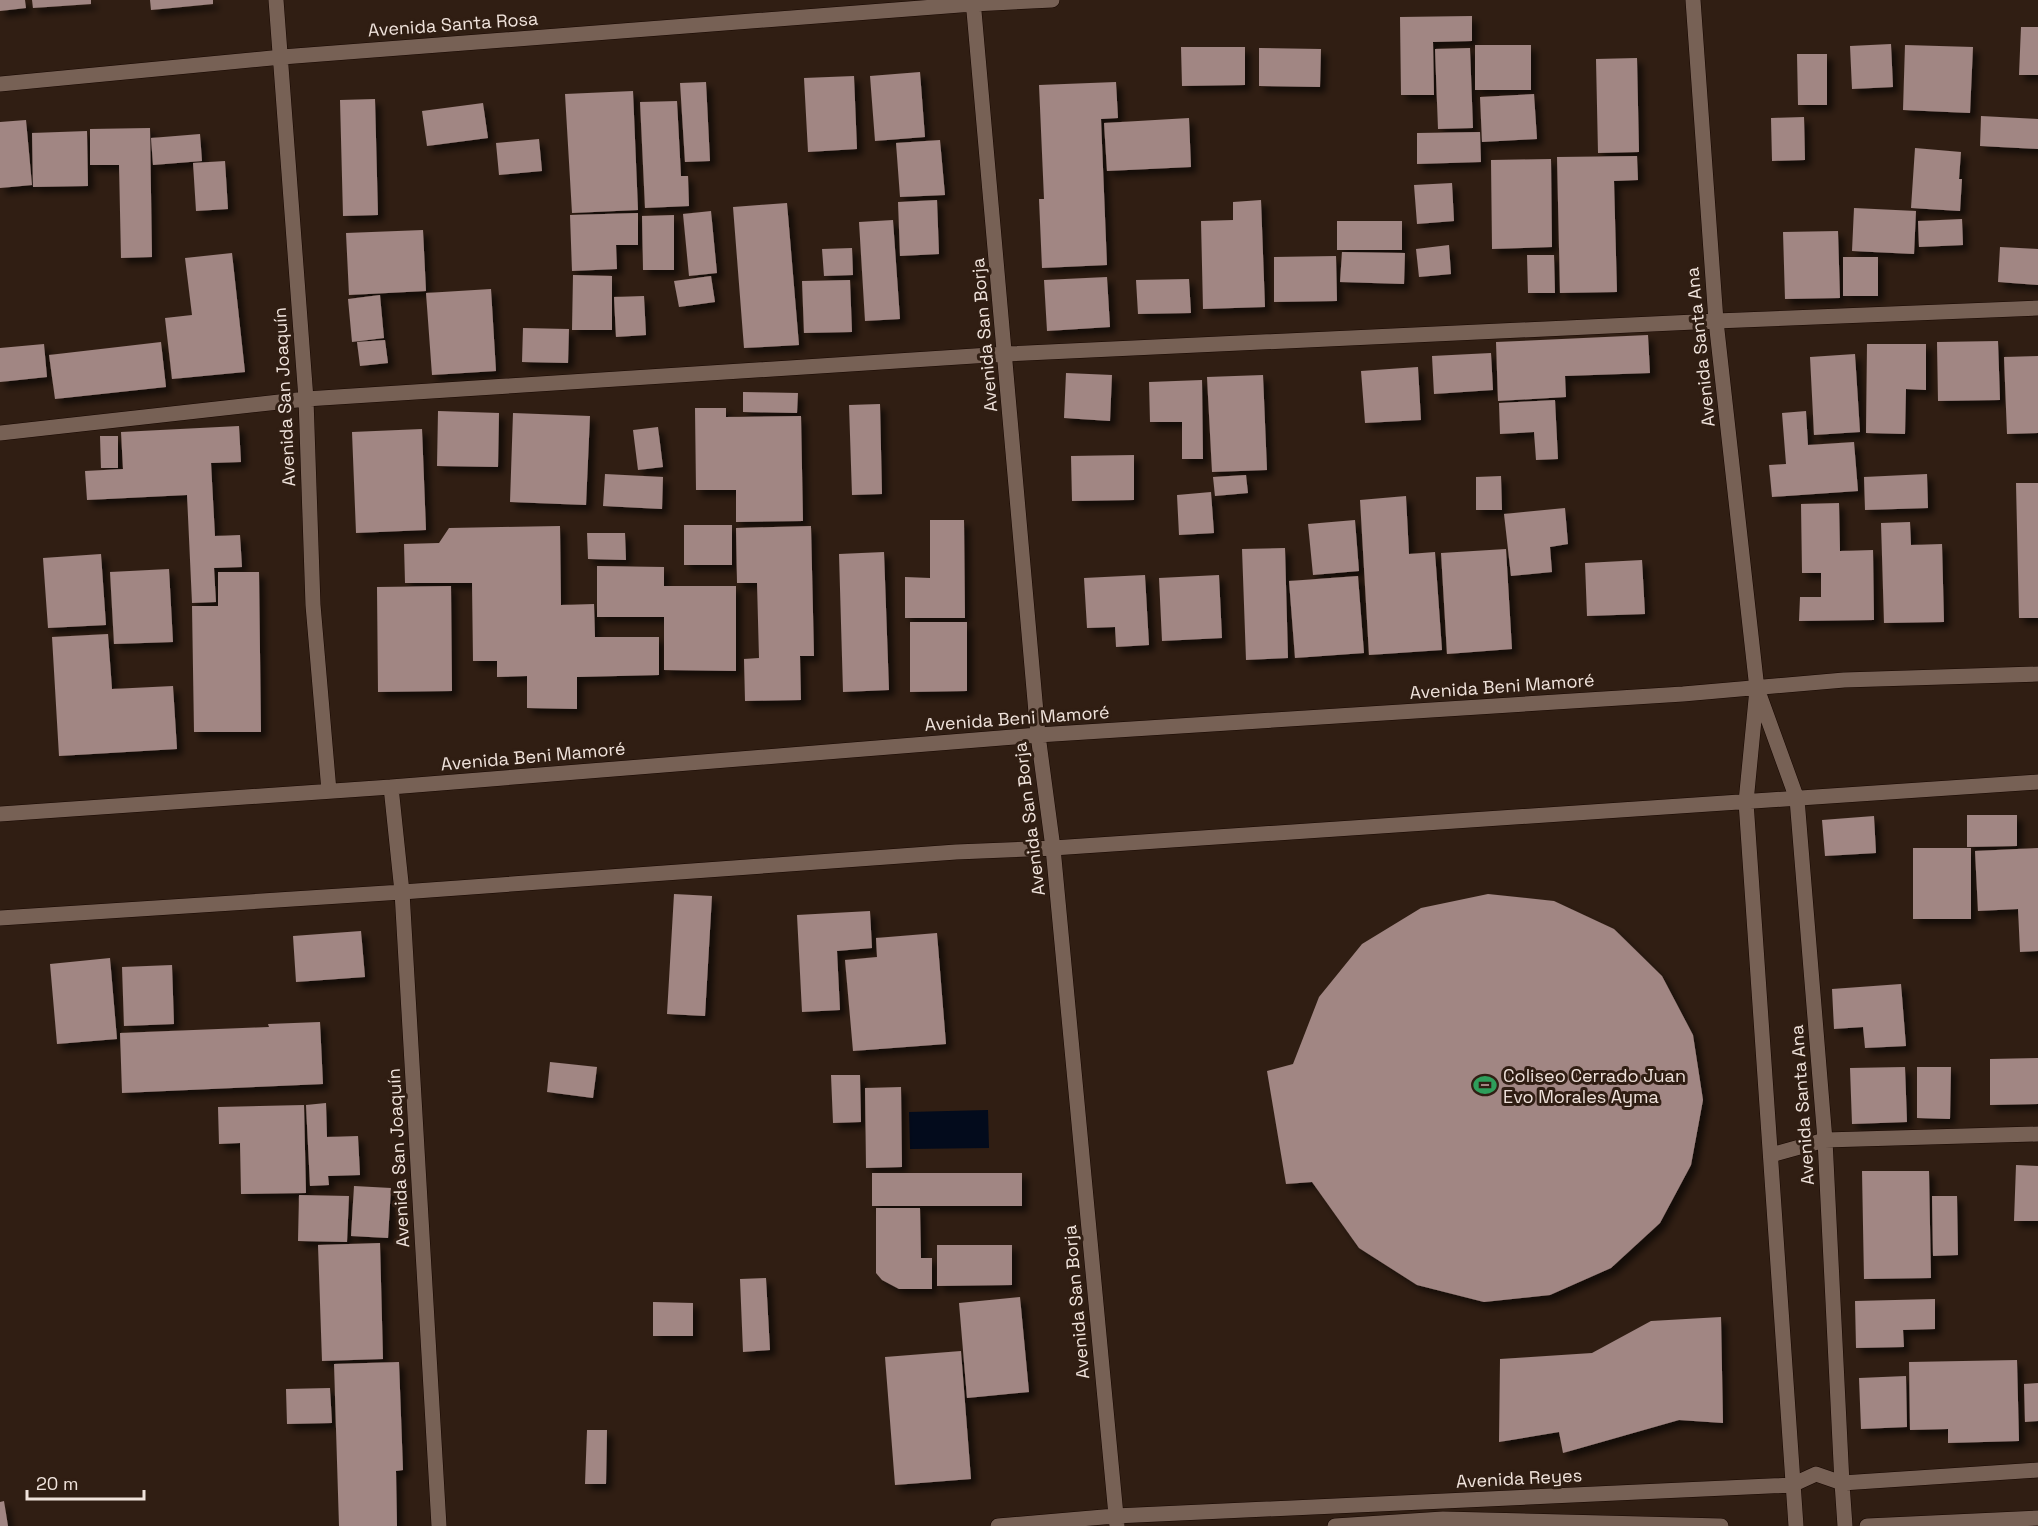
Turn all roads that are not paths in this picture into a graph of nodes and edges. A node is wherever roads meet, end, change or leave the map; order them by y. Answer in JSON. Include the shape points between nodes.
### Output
{"nodes":[{"id":1,"x":276,"y":0,"type":"edge"},
{"id":2,"x":1052,"y":0,"type":"edge"},
{"id":3,"x":1693,"y":0,"type":"edge"},
{"id":4,"x":973,"y":2,"type":"edge"},
{"id":5,"x":282,"y":57,"type":"junction"},
{"id":6,"x":0,"y":84,"type":"edge"},
{"id":7,"x":2038,"y":308,"type":"edge"},
{"id":8,"x":1716,"y":321,"type":"junction"},
{"id":9,"x":1005,"y":354,"type":"junction"},
{"id":10,"x":306,"y":399,"type":"junction"},
{"id":11,"x":0,"y":433,"type":"edge"},
{"id":12,"x":2038,"y":674,"type":"edge"},
{"id":13,"x":1757,"y":689,"type":"junction"},
{"id":14,"x":1038,"y":735,"type":"junction"},
{"id":15,"x":2038,"y":782,"type":"edge"},
{"id":16,"x":391,"y":787,"type":"junction"},
{"id":17,"x":329,"y":791,"type":"junction"},
{"id":18,"x":1797,"y":798,"type":"junction"},
{"id":19,"x":1746,"y":802,"type":"junction"},
{"id":20,"x":0,"y":814,"type":"edge"},
{"id":21,"x":1053,"y":848,"type":"junction"},
{"id":22,"x":402,"y":892,"type":"junction"},
{"id":23,"x":0,"y":918,"type":"edge"},
{"id":24,"x":2038,"y":1134,"type":"edge"},
{"id":25,"x":1825,"y":1140,"type":"junction"},
{"id":26,"x":1771,"y":1155,"type":"junction"},
{"id":27,"x":2038,"y":1470,"type":"edge"},
{"id":28,"x":1842,"y":1483,"type":"junction"},
{"id":29,"x":1792,"y":1485,"type":"junction"},
{"id":30,"x":2038,"y":1518,"type":"edge"},
{"id":31,"x":1116,"y":1521,"type":"edge"},
{"id":32,"x":439,"y":1526,"type":"edge"},
{"id":33,"x":998,"y":1526,"type":"edge"},
{"id":34,"x":1335,"y":1526,"type":"edge"},
{"id":35,"x":1721,"y":1526,"type":"edge"},
{"id":36,"x":1796,"y":1526,"type":"edge"},
{"id":37,"x":1845,"y":1526,"type":"edge"},
{"id":38,"x":1867,"y":1526,"type":"edge"}],
"edges":[{"from":1,"to":5,"type":"street","name":"Avenida San Joaquín"},
{"from":2,"to":4,"type":"street","name":"Avenida Santa Rosa"},
{"from":3,"to":8,"type":"street","name":"Avenida Santa Ana"},
{"from":4,"to":5,"type":"street","name":"Avenida Santa Rosa"},
{"from":4,"to":9,"type":"street","name":"Avenida San Borja"},
{"from":5,"to":6,"type":"street","name":"Avenida Santa Rosa"},
{"from":5,"to":10,"type":"street","name":"Avenida San Joaquín"},
{"from":7,"to":8,"type":"street"},
{"from":8,"to":9,"type":"street"},
{"from":8,"to":13,"type":"street","name":"Avenida Santa Ana"},
{"from":9,"to":10,"type":"street"},
{"from":9,"to":14,"type":"street","name":"Avenida San Borja"},
{"from":10,"to":11,"type":"street"},
{"from":10,"to":17,"type":"street","name":"Avenida San Joaquín","via":[[313,605]]},
{"from":12,"to":13,"type":"street","name":"Avenida Beni Mamoré","via":[[1844,680]]},
{"from":13,"to":14,"type":"street","name":"Avenida Beni Mamoré"},
{"from":13,"to":18,"type":"street","name":"Avenida Santa Ana"},
{"from":13,"to":19,"type":"street","name":"Avenida Santa Ana"},
{"from":14,"to":16,"type":"street","name":"Avenida Beni Mamoré"},
{"from":14,"to":21,"type":"street","name":"Avenida San Borja"},
{"from":15,"to":18,"type":"street"},
{"from":16,"to":17,"type":"street","name":"Avenida Beni Mamoré"},
{"from":16,"to":22,"type":"street","name":"Avenida San Joaquín"},
{"from":17,"to":20,"type":"street","name":"Avenida Beni Mamoré"},
{"from":18,"to":19,"type":"street"},
{"from":18,"to":25,"type":"street","name":"Avenida Santa Ana"},
{"from":19,"to":21,"type":"street"},
{"from":19,"to":26,"type":"street","name":"Avenida Santa Ana"},
{"from":21,"to":22,"type":"street"},
{"from":21,"to":31,"type":"street","name":"Avenida San Borja"},
{"from":22,"to":23,"type":"street"},
{"from":22,"to":32,"type":"street","name":"Avenida San Joaquín"},
{"from":24,"to":25,"type":"street"},
{"from":25,"to":26,"type":"street"},
{"from":25,"to":28,"type":"street","name":"Avenida Santa Ana"},
{"from":26,"to":29,"type":"street","name":"Avenida Santa Ana"},
{"from":27,"to":28,"type":"street","name":"Avenida Reyes"},
{"from":28,"to":29,"type":"street","name":"Avenida Reyes","via":[[1816,1474]]},
{"from":28,"to":37,"type":"street","name":"Avenida Santa Ana"},
{"from":29,"to":31,"type":"street","name":"Avenida Reyes"},
{"from":29,"to":36,"type":"street","name":"Avenida Santa Ana"},
{"from":30,"to":38,"type":"street"},
{"from":31,"to":33,"type":"street","name":"Avenida Reyes"},
{"from":34,"to":35,"type":"street","via":[[1443,1519]]}]}
